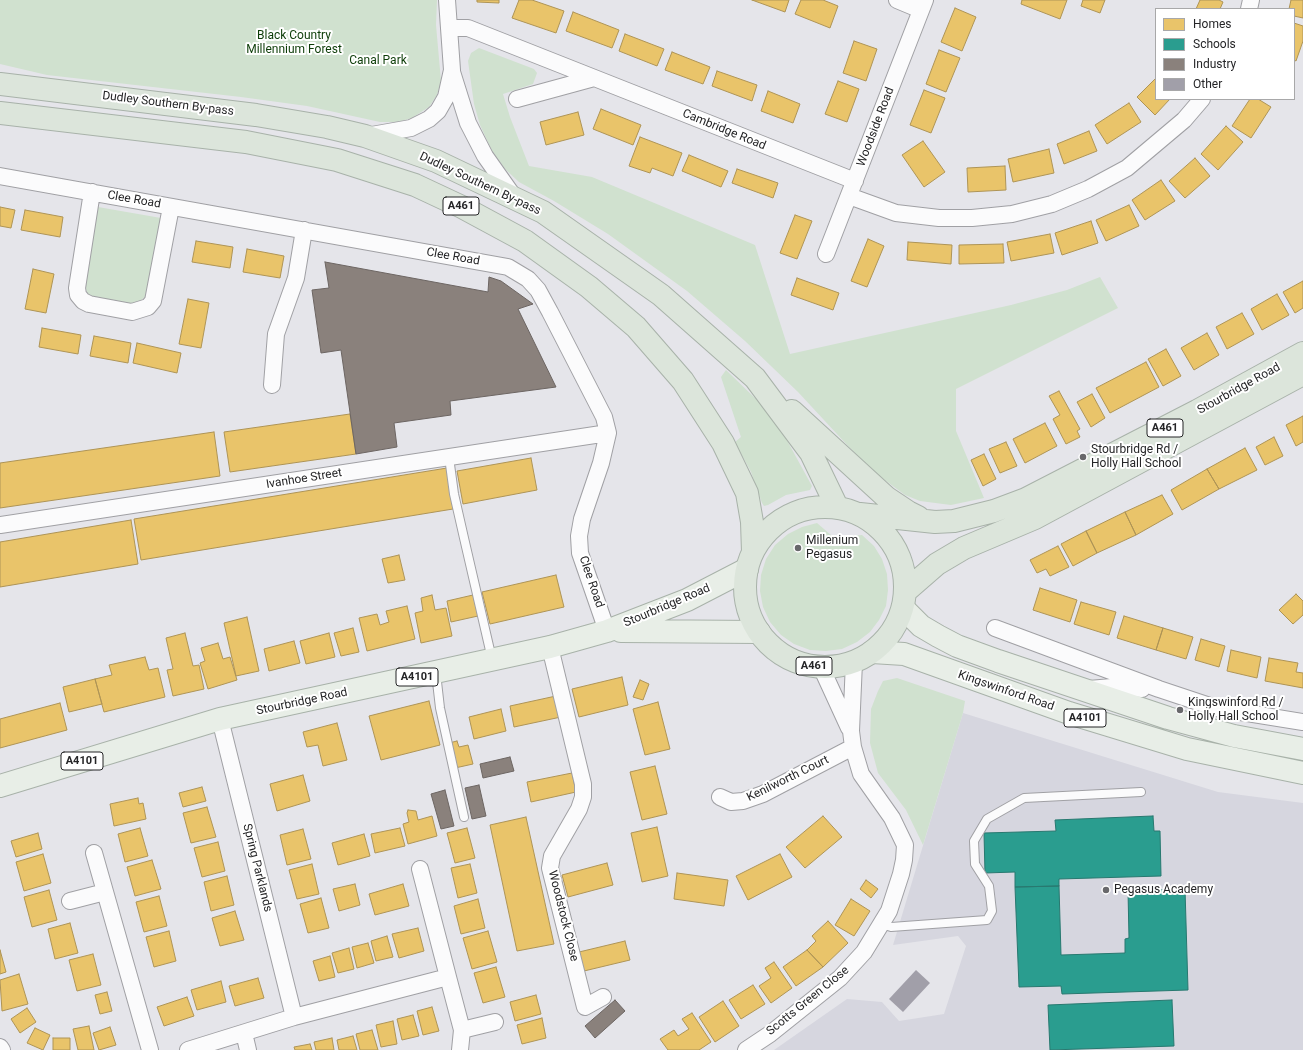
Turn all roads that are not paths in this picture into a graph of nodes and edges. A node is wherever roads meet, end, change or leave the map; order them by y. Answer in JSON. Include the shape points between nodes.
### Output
{"nodes":[{"id":1,"x":447,"y":0,"type":"edge"},
{"id":2,"x":896,"y":0,"type":"edge"},
{"id":3,"x":923,"y":5,"type":"edge"},
{"id":4,"x":450,"y":28,"type":"junction"},
{"id":5,"x":452,"y":70,"type":"junction"},
{"id":6,"x":594,"y":78,"type":"junction"},
{"id":7,"x":4,"y":83,"type":"edge"},
{"id":8,"x":517,"y":99,"type":"dead end"},
{"id":9,"x":1201,"y":100,"type":"edge"},
{"id":10,"x":0,"y":113,"type":"edge"},
{"id":11,"x":365,"y":136,"type":"junction"},
{"id":12,"x":0,"y":176,"type":"edge"},
{"id":13,"x":855,"y":181,"type":"junction"},
{"id":14,"x":92,"y":192,"type":"junction"},
{"id":15,"x":849,"y":196,"type":"junction"},
{"id":16,"x":514,"y":198,"type":"junction"},
{"id":17,"x":171,"y":207,"type":"junction"},
{"id":18,"x":304,"y":230,"type":"junction"},
{"id":19,"x":826,"y":254,"type":"dead end"},
{"id":20,"x":1303,"y":354,"type":"edge"},
{"id":21,"x":1303,"y":374,"type":"edge"},
{"id":22,"x":755,"y":378,"type":"junction"},
{"id":23,"x":272,"y":385,"type":"dead end"},
{"id":24,"x":608,"y":433,"type":"junction"},
{"id":25,"x":449,"y":456,"type":"junction"},
{"id":26,"x":837,"y":507,"type":"junction"},
{"id":27,"x":860,"y":514,"type":"junction"},
{"id":28,"x":935,"y":522,"type":"junction"},
{"id":29,"x":0,"y":525,"type":"edge"},
{"id":30,"x":750,"y":560,"type":"junction"},
{"id":31,"x":904,"y":600,"type":"junction"},
{"id":32,"x":995,"y":628,"type":"dead end"},
{"id":33,"x":608,"y":631,"type":"junction"},
{"id":34,"x":759,"y":632,"type":"junction"},
{"id":35,"x":550,"y":647,"type":"junction"},
{"id":36,"x":863,"y":657,"type":"junction"},
{"id":37,"x":492,"y":660,"type":"junction"},
{"id":38,"x":821,"y":667,"type":"junction"},
{"id":39,"x":436,"y":673,"type":"junction"},
{"id":40,"x":1082,"y":689,"type":"junction"},
{"id":41,"x":1159,"y":690,"type":"junction"},
{"id":42,"x":220,"y":719,"type":"junction"},
{"id":43,"x":1303,"y":722,"type":"edge"},
{"id":44,"x":851,"y":731,"type":"junction"},
{"id":45,"x":853,"y":747,"type":"junction"},
{"id":46,"x":1303,"y":749,"type":"edge"},
{"id":47,"x":1303,"y":773,"type":"edge"},
{"id":48,"x":0,"y":786,"type":"edge"},
{"id":49,"x":1141,"y":792,"type":"dead end"},
{"id":50,"x":720,"y":797,"type":"dead end"},
{"id":51,"x":464,"y":818,"type":"dead end"},
{"id":52,"x":94,"y":853,"type":"dead end"},
{"id":53,"x":420,"y":869,"type":"dead end"},
{"id":54,"x":105,"y":892,"type":"junction"},
{"id":55,"x":70,"y":901,"type":"dead end"},
{"id":56,"x":881,"y":924,"type":"junction"},
{"id":57,"x":448,"y":977,"type":"junction"},
{"id":58,"x":603,"y":997,"type":"dead end"},
{"id":59,"x":294,"y":1017,"type":"junction"},
{"id":60,"x":495,"y":1022,"type":"dead end"},
{"id":61,"x":462,"y":1030,"type":"junction"},
{"id":62,"x":244,"y":1033,"type":"junction"},
{"id":63,"x":0,"y":1047,"type":"edge"},
{"id":64,"x":2,"y":1050,"type":"edge"},
{"id":65,"x":150,"y":1050,"type":"edge"},
{"id":66,"x":188,"y":1050,"type":"edge"},
{"id":67,"x":248,"y":1050,"type":"edge"},
{"id":68,"x":460,"y":1050,"type":"edge"},
{"id":69,"x":746,"y":1050,"type":"edge"}],
"edges":[{"from":1,"to":4,"type":"street"},
{"from":2,"to":3,"type":"street"},
{"from":3,"to":13,"type":"street","name":"Woodside Road"},
{"from":4,"to":5,"type":"street"},
{"from":4,"to":6,"type":"street","name":"Cambridge Road","via":[[468,28]]},
{"from":5,"to":11,"type":"street","via":[[446,97],[429,120],[411,128]]},
{"from":5,"to":16,"type":"street","via":[[468,123],[485,156]]},
{"from":6,"to":8,"type":"street"},
{"from":6,"to":13,"type":"street","name":"Cambridge Road"},
{"from":7,"to":11,"type":"highway","name":"Dudley Southern By-pass","number":"A461","via":[[256,115]]},
{"from":9,"to":15,"type":"street","via":[[1184,120],[1127,168],[1088,190],[1052,204],[1012,214],[939,218],[896,212]]},
{"from":10,"to":30,"type":"highway","number":"A461","via":[[246,142],[337,160],[415,185],[462,206],[525,240],[589,287],[636,327],[683,381],[723,443],[748,493],[752,522]]},
{"from":11,"to":16,"type":"highway","name":"Dudley Southern By-pass","number":"A461","via":[[436,161]]},
{"from":12,"to":14,"type":"street","name":"Clee Road"},
{"from":13,"to":15,"type":"street","name":"Woodside Road"},
{"from":14,"to":17,"type":"street","name":"Clee Road"},
{"from":14,"to":17,"type":"street","via":[[77,288],[78,295],[89,304],[132,312],[148,307],[153,301]]},
{"from":15,"to":19,"type":"street","name":"Woodside Road"},
{"from":16,"to":22,"type":"highway","name":"Dudley Southern By-pass","number":"A461","via":[[543,212],[661,295]]},
{"from":17,"to":18,"type":"street","name":"Clee Road"},
{"from":18,"to":23,"type":"street","via":[[296,278],[276,334]]},
{"from":18,"to":24,"type":"street","name":"Clee Road","via":[[508,266],[528,279],[538,290],[550,312],[604,417]]},
{"from":20,"to":28,"type":"highway","name":"Stourbridge Road","number":"A461","via":[[1026,499],[971,518]]},
{"from":21,"to":31,"type":"highway","name":"Stourbridge Road","number":"A461","via":[[1035,518],[964,548],[937,564]]},
{"from":22,"to":26,"type":"highway","name":"Dudley Southern By-pass","number":"A461","via":[[811,453]]},
{"from":22,"to":28,"type":"highway","number":"A461","via":[[887,498],[908,512]]},
{"from":24,"to":25,"type":"street","name":"Ivanhoe Street"},
{"from":24,"to":33,"type":"street","name":"Clee Road","via":[[579,536],[580,554]]},
{"from":25,"to":29,"type":"street","name":"Ivanhoe Street"},
{"from":25,"to":37,"type":"lane","via":[[459,516]]},
{"from":26,"to":27,"type":"highway","number":"A461"},
{"from":26,"to":30,"type":"highway","number":"A461","via":[[812,508],[788,516],[768,531]]},
{"from":27,"to":28,"type":"highway","name":"Stourbridge Road","number":"A461"},
{"from":27,"to":31,"type":"highway","number":"A461","via":[[895,546],[904,568]]},
{"from":30,"to":33,"type":"main road","name":"Stourbridge Road","via":[[687,600]]},
{"from":30,"to":34,"type":"highway","number":"A461","via":[[745,589],[749,612]]},
{"from":31,"to":36,"type":"highway","number":"A461","via":[[891,633]]},
{"from":31,"to":40,"type":"main road","number":"A4101","via":[[921,626],[957,646]]},
{"from":32,"to":41,"type":"street"},
{"from":33,"to":34,"type":"main road","name":"Stourbridge Road"},
{"from":33,"to":35,"type":"main road","name":"Stourbridge Road","number":"A4101"},
{"from":34,"to":38,"type":"highway","number":"A461","via":[[771,646],[786,656],[803,664]]},
{"from":35,"to":37,"type":"main road","name":"Stourbridge Road","number":"A4101"},
{"from":35,"to":58,"type":"street","name":"Woodstock Close","via":[[583,784],[583,797],[579,809],[552,856],[550,868],[585,1007]]},
{"from":36,"to":38,"type":"highway","number":"A461","via":[[837,666]]},
{"from":36,"to":44,"type":"street","name":"Scotts Green Close"},
{"from":36,"to":47,"type":"main road","name":"Kingswinford Road","number":"A4101","via":[[904,654],[1069,713],[1187,748]]},
{"from":37,"to":39,"type":"main road","name":"Stourbridge Road","number":"A4101"},
{"from":38,"to":44,"type":"street","name":"Scotts Green Close"},
{"from":39,"to":42,"type":"main road","name":"Stourbridge Road","number":"A4101"},
{"from":39,"to":51,"type":"lane","via":[[440,708]]},
{"from":40,"to":41,"type":"street","via":[[1112,687]]},
{"from":40,"to":46,"type":"main road","number":"A4101","via":[[1168,718],[1234,736]]},
{"from":41,"to":43,"type":"street","via":[[1216,708]]},
{"from":42,"to":48,"type":"main road","name":"Stourbridge Road","number":"A4101"},
{"from":42,"to":59,"type":"street","name":"Spring Parklands"},
{"from":44,"to":45,"type":"street","name":"Scotts Green Close"},
{"from":45,"to":50,"type":"street","name":"Kenilworth Court","via":[[743,801],[731,802]]},
{"from":45,"to":56,"type":"street","name":"Scotts Green Close","via":[[862,774],[892,818],[905,845],[901,874],[889,911]]},
{"from":49,"to":56,"type":"lane","via":[[1024,798],[987,819],[974,841],[975,864],[989,886],[992,911],[987,920],[891,927]]},
{"from":52,"to":54,"type":"street"},
{"from":53,"to":57,"type":"street"},
{"from":54,"to":55,"type":"street"},
{"from":54,"to":65,"type":"street"},
{"from":56,"to":69,"type":"street","name":"Scotts Green Close","via":[[864,952],[840,978]]},
{"from":57,"to":59,"type":"street"},
{"from":57,"to":61,"type":"street"},
{"from":59,"to":62,"type":"street"},
{"from":60,"to":61,"type":"street"},
{"from":61,"to":68,"type":"street"},
{"from":62,"to":66,"type":"street"},
{"from":62,"to":67,"type":"street"},
{"from":63,"to":64,"type":"street"}]}
